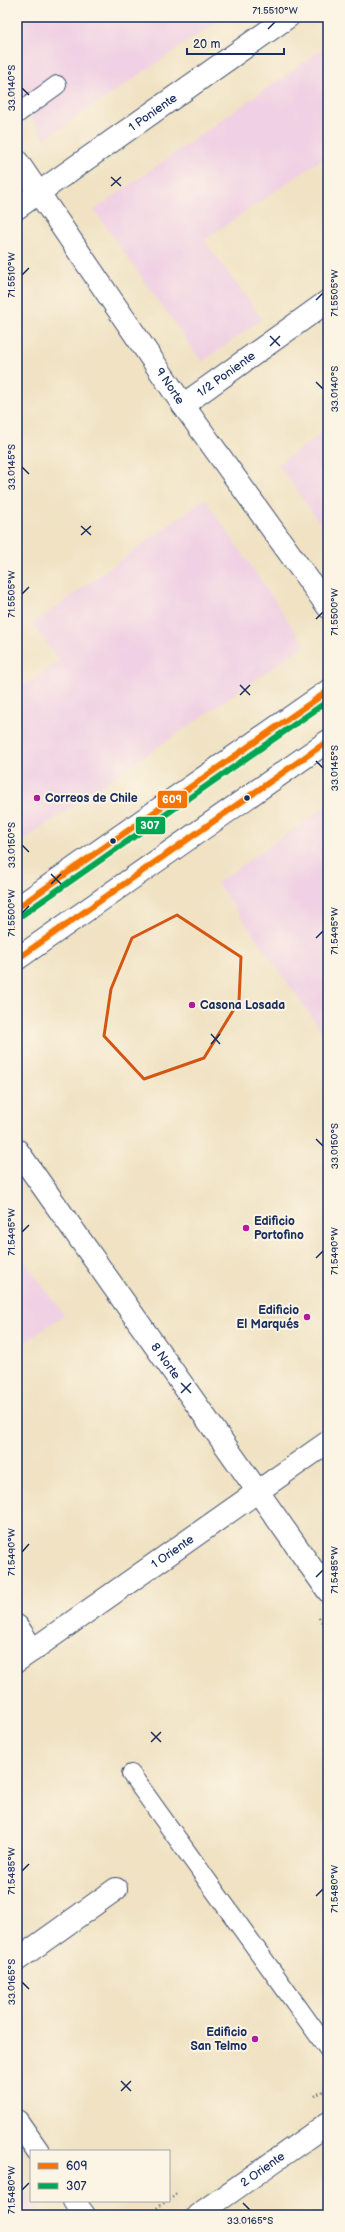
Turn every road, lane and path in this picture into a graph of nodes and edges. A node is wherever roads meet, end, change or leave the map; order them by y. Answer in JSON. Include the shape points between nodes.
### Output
{"nodes":[{"id":1,"x":288,"y":17,"type":"edge"},
{"id":2,"x":57,"y":85,"type":"dead end"},
{"id":3,"x":17,"y":114,"type":"edge"},
{"id":4,"x":17,"y":161,"type":"edge"},
{"id":5,"x":38,"y":193,"type":"junction"},
{"id":6,"x":17,"y":208,"type":"edge"},
{"id":7,"x":328,"y":301,"type":"edge"},
{"id":8,"x":183,"y":405,"type":"junction"},
{"id":9,"x":328,"y":607,"type":"edge"},
{"id":10,"x":328,"y":691,"type":"edge"},
{"id":11,"x":328,"y":741,"type":"edge"},
{"id":12,"x":17,"y":908,"type":"edge"},
{"id":13,"x":17,"y":959,"type":"edge"},
{"id":14,"x":17,"y":1150,"type":"edge"},
{"id":15,"x":328,"y":1442,"type":"edge"},
{"id":16,"x":258,"y":1491,"type":"junction"},
{"id":17,"x":328,"y":1591,"type":"edge"},
{"id":18,"x":17,"y":1626,"type":"edge"},
{"id":19,"x":25,"y":1655,"type":"edge"},
{"id":20,"x":131,"y":1774,"type":"dead end"},
{"id":21,"x":116,"y":1889,"type":"dead end"},
{"id":22,"x":17,"y":1960,"type":"edge"},
{"id":23,"x":328,"y":2049,"type":"edge"},
{"id":24,"x":17,"y":2121,"type":"edge"},
{"id":25,"x":328,"y":2123,"type":"edge"},
{"id":26,"x":37,"y":2150,"type":"edge"},
{"id":27,"x":75,"y":2202,"type":"edge"},
{"id":28,"x":166,"y":2202,"type":"edge"},
{"id":29,"x":84,"y":2215,"type":"edge"},
{"id":30,"x":147,"y":2215,"type":"edge"},
{"id":31,"x":198,"y":2215,"type":"edge"}],
"edges":[{"from":1,"to":5,"type":"street","name":"1 Poniente"},
{"from":2,"to":3,"type":"lane"},
{"from":4,"to":5,"type":"street","name":"9 Norte"},
{"from":5,"to":6,"type":"street","name":"1 Poniente"},
{"from":5,"to":8,"type":"street","name":"9 Norte"},
{"from":7,"to":8,"type":"street","name":"1/2 Poniente"},
{"from":8,"to":9,"type":"street","name":"9 Norte"},
{"from":10,"to":12,"type":"street"},
{"from":11,"to":13,"type":"street"},
{"from":14,"to":16,"type":"street","name":"8 Norte"},
{"from":15,"to":16,"type":"street","name":"1 Oriente"},
{"from":16,"to":17,"type":"street","name":"8 Norte"},
{"from":16,"to":19,"type":"street","name":"1 Oriente"},
{"from":18,"to":19,"type":"street"},
{"from":20,"to":23,"type":"lane"},
{"from":21,"to":22,"type":"street"},
{"from":24,"to":26,"type":"street"},
{"from":25,"to":31,"type":"street","name":"2 Oriente"},
{"from":27,"to":29,"type":"street"},
{"from":28,"to":30,"type":"path"}]}
